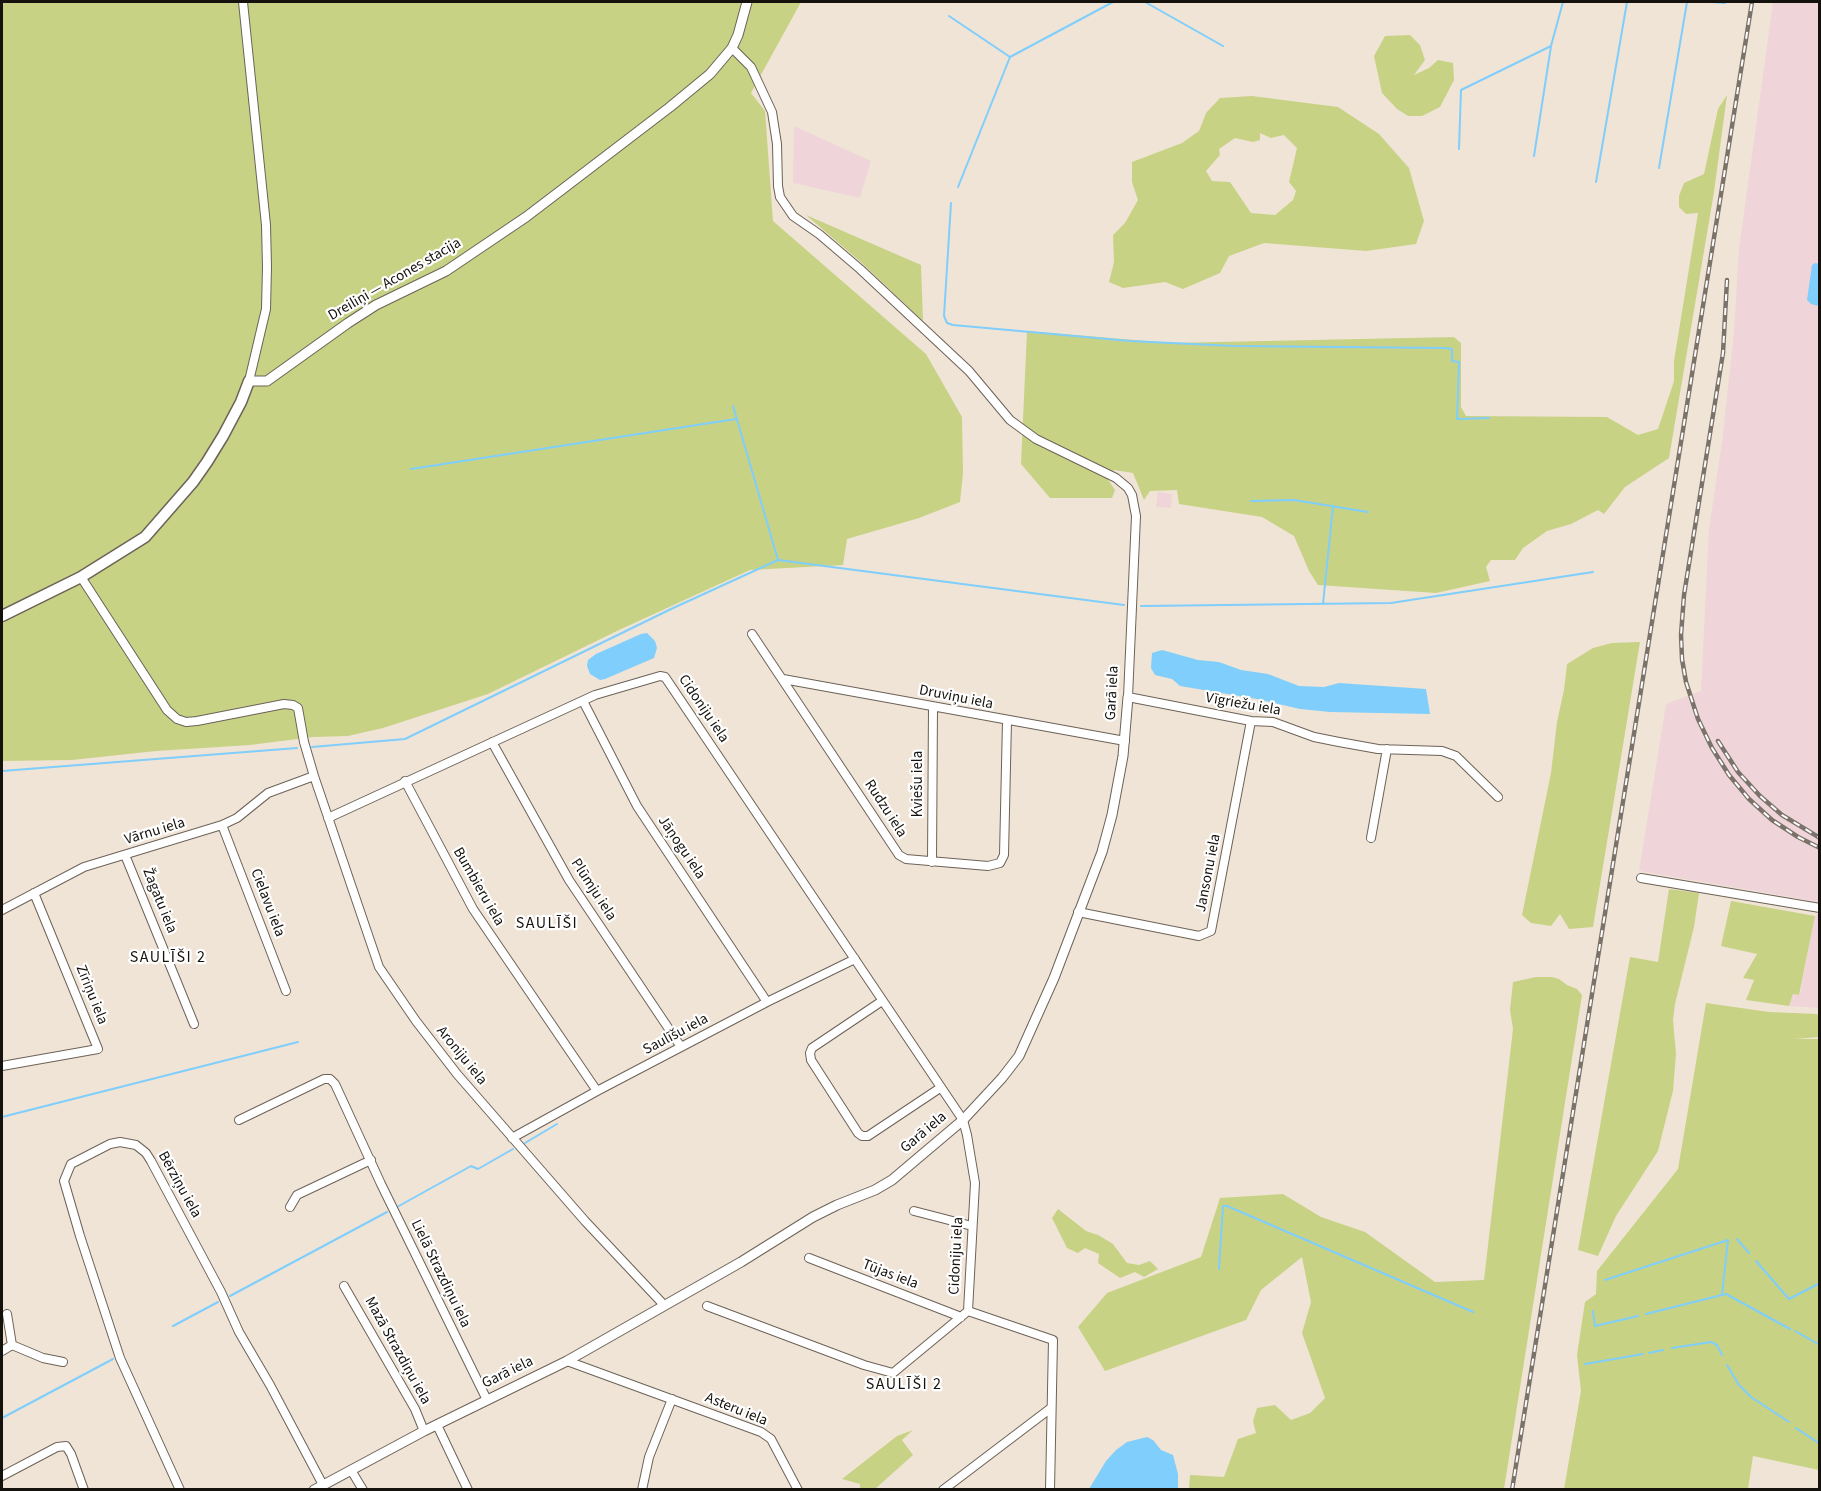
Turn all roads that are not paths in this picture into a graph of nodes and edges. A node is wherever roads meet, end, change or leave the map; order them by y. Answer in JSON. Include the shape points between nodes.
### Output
{"nodes":[{"id":1,"x":243,"y":2,"type":"edge"},
{"id":2,"x":747,"y":2,"type":"edge"},
{"id":3,"x":732,"y":48,"type":"junction"},
{"id":4,"x":249,"y":381,"type":"junction"},
{"id":5,"x":81,"y":577,"type":"junction"},
{"id":6,"x":2,"y":616,"type":"edge"},
{"id":7,"x":752,"y":634,"type":"dead end"},
{"id":8,"x":783,"y":680,"type":"junction"},
{"id":9,"x":1128,"y":697,"type":"junction"},
{"id":10,"x":583,"y":701,"type":"junction"},
{"id":11,"x":933,"y":707,"type":"junction"},
{"id":12,"x":1007,"y":721,"type":"junction"},
{"id":13,"x":1251,"y":722,"type":"junction"},
{"id":14,"x":1125,"y":741,"type":"junction"},
{"id":15,"x":492,"y":742,"type":"junction"},
{"id":16,"x":1387,"y":749,"type":"junction"},
{"id":17,"x":314,"y":776,"type":"junction"},
{"id":18,"x":405,"y":781,"type":"junction"},
{"id":19,"x":1498,"y":797,"type":"dead end"},
{"id":20,"x":328,"y":818,"type":"junction"},
{"id":21,"x":222,"y":825,"type":"junction"},
{"id":22,"x":1371,"y":838,"type":"dead end"},
{"id":23,"x":125,"y":855,"type":"junction"},
{"id":24,"x":932,"y":861,"type":"junction"},
{"id":25,"x":1641,"y":878,"type":"dead end"},
{"id":26,"x":34,"y":893,"type":"junction"},
{"id":27,"x":1820,"y":908,"type":"edge"},
{"id":28,"x":2,"y":910,"type":"edge"},
{"id":29,"x":1078,"y":912,"type":"junction"},
{"id":30,"x":855,"y":959,"type":"junction"},
{"id":31,"x":285,"y":991,"type":"dead end"},
{"id":32,"x":882,"y":1001,"type":"junction"},
{"id":33,"x":767,"y":1002,"type":"junction"},
{"id":34,"x":194,"y":1024,"type":"dead end"},
{"id":35,"x":681,"y":1047,"type":"junction"},
{"id":36,"x":2,"y":1066,"type":"edge"},
{"id":37,"x":940,"y":1088,"type":"junction"},
{"id":38,"x":597,"y":1091,"type":"junction"},
{"id":39,"x":239,"y":1120,"type":"dead end"},
{"id":40,"x":963,"y":1120,"type":"junction"},
{"id":41,"x":512,"y":1138,"type":"junction"},
{"id":42,"x":371,"y":1160,"type":"junction"},
{"id":43,"x":290,"y":1207,"type":"dead end"},
{"id":44,"x":914,"y":1211,"type":"dead end"},
{"id":45,"x":972,"y":1226,"type":"junction"},
{"id":46,"x":809,"y":1258,"type":"dead end"},
{"id":47,"x":344,"y":1286,"type":"dead end"},
{"id":48,"x":664,"y":1305,"type":"junction"},
{"id":49,"x":707,"y":1306,"type":"dead end"},
{"id":50,"x":7,"y":1314,"type":"dead end"},
{"id":51,"x":964,"y":1314,"type":"junction"},
{"id":52,"x":12,"y":1345,"type":"junction"},
{"id":53,"x":2,"y":1351,"type":"edge"},
{"id":54,"x":567,"y":1361,"type":"junction"},
{"id":55,"x":63,"y":1362,"type":"dead end"},
{"id":56,"x":672,"y":1399,"type":"junction"},
{"id":57,"x":487,"y":1400,"type":"junction"},
{"id":58,"x":1052,"y":1408,"type":"junction"},
{"id":59,"x":437,"y":1425,"type":"junction"},
{"id":60,"x":424,"y":1431,"type":"junction"},
{"id":61,"x":351,"y":1470,"type":"junction"},
{"id":62,"x":2,"y":1476,"type":"edge"},
{"id":63,"x":319,"y":1487,"type":"edge"},
{"id":64,"x":84,"y":1490,"type":"edge"},
{"id":65,"x":180,"y":1490,"type":"edge"},
{"id":66,"x":363,"y":1490,"type":"edge"},
{"id":67,"x":468,"y":1490,"type":"edge"},
{"id":68,"x":642,"y":1490,"type":"edge"},
{"id":69,"x":798,"y":1490,"type":"edge"},
{"id":70,"x":943,"y":1490,"type":"edge"},
{"id":71,"x":1050,"y":1490,"type":"edge"}],
"edges":[{"from":1,"to":4,"type":"street","via":[[267,267],[266,309]]},
{"from":2,"to":3,"type":"street","name":"Dreiliņi — Acones stacija"},
{"from":3,"to":4,"type":"street","name":"Dreiliņi — Acones stacija","via":[[710,74],[670,108],[497,237],[446,271],[376,305],[267,381]]},
{"from":3,"to":9,"type":"street","name":"Garā iela","via":[[751,67],[772,112],[780,197],[793,216],[860,270],[969,371],[1010,420],[1035,439],[1116,478],[1128,488],[1136,516]]},
{"from":4,"to":5,"type":"main road","via":[[223,436],[193,482],[145,537]]},
{"from":5,"to":6,"type":"main road"},
{"from":5,"to":17,"type":"street","name":"Aroniju iela","via":[[172,715],[186,722],[267,706],[293,705],[298,708]]},
{"from":7,"to":8,"type":"street","name":"Rudzu iela"},
{"from":8,"to":11,"type":"street","name":"Druviņu iela"},
{"from":8,"to":24,"type":"street","name":"Rudzu iela","via":[[899,855]]},
{"from":9,"to":13,"type":"street","name":"Vīgriežu iela"},
{"from":9,"to":14,"type":"street","name":"Garā iela"},
{"from":10,"to":15,"type":"street","name":"Cidoniju iela"},
{"from":10,"to":30,"type":"street","name":"Cidoniju iela","via":[[665,677]]},
{"from":10,"to":33,"type":"street","name":"Jāņogu iela","via":[[637,806]]},
{"from":11,"to":12,"type":"street","name":"Druviņu iela"},
{"from":11,"to":24,"type":"street","name":"Kviešu iela"},
{"from":12,"to":14,"type":"street","name":"Druviņu iela"},
{"from":12,"to":24,"type":"street","name":"Rudzu iela","via":[[1004,855],[1000,863],[988,866]]},
{"from":13,"to":16,"type":"street","name":"Vīgriežu iela","via":[[1274,722],[1314,737]]},
{"from":13,"to":29,"type":"street","name":"Jansonu iela","via":[[1211,931],[1199,936]]},
{"from":14,"to":29,"type":"street","name":"Garā iela","via":[[1102,852]]},
{"from":15,"to":18,"type":"street","name":"Cidoniju iela"},
{"from":15,"to":35,"type":"street","name":"Plūmju iela","via":[[569,880]]},
{"from":16,"to":19,"type":"street","name":"Vīgriežu iela","via":[[1442,751],[1456,756]]},
{"from":16,"to":22,"type":"street"},
{"from":17,"to":20,"type":"street","name":"Aroniju iela"},
{"from":17,"to":21,"type":"street","name":"Vārnu iela","via":[[268,793]]},
{"from":18,"to":20,"type":"street","name":"Cidoniju iela"},
{"from":18,"to":38,"type":"street","name":"Bumbieru iela","via":[[473,909]]},
{"from":20,"to":41,"type":"street","name":"Aroniju iela","via":[[379,968],[416,1022]]},
{"from":21,"to":23,"type":"street","name":"Vārnu iela"},
{"from":21,"to":31,"type":"street","name":"Cielavu iela"},
{"from":23,"to":26,"type":"street","name":"Vārnu iela","via":[[84,867]]},
{"from":23,"to":34,"type":"street","name":"Žagatu iela"},
{"from":25,"to":27,"type":"street"},
{"from":26,"to":28,"type":"street","name":"Vārnu iela"},
{"from":26,"to":36,"type":"street","name":"Zīriņu iela","via":[[98,1049]]},
{"from":29,"to":40,"type":"street","name":"Garā iela","via":[[1019,1056]]},
{"from":30,"to":32,"type":"street","name":"Cidoniju iela"},
{"from":30,"to":33,"type":"street","name":"Saulīšu iela"},
{"from":32,"to":37,"type":"street","name":"Cidoniju iela"},
{"from":32,"to":37,"type":"street","via":[[810,1053],[858,1133],[868,1136]]},
{"from":33,"to":35,"type":"street","name":"Saulīšu iela"},
{"from":35,"to":38,"type":"street","name":"Saulīšu iela"},
{"from":37,"to":40,"type":"street","name":"Cidoniju iela"},
{"from":38,"to":41,"type":"street","name":"Saulīšu iela"},
{"from":39,"to":42,"type":"street","name":"Lielā Strazdiņu iela","via":[[330,1079]]},
{"from":40,"to":45,"type":"street","name":"Cidoniju iela","via":[[975,1183]]},
{"from":40,"to":48,"type":"street","name":"Garā iela","via":[[875,1191],[813,1217]]},
{"from":41,"to":48,"type":"street","name":"Aroniju iela"},
{"from":42,"to":43,"type":"street","via":[[297,1195]]},
{"from":42,"to":57,"type":"street","name":"Lielā Strazdiņu iela"},
{"from":44,"to":45,"type":"street"},
{"from":45,"to":51,"type":"street","name":"Cidoniju iela"},
{"from":46,"to":51,"type":"street","name":"Tūjas iela"},
{"from":47,"to":60,"type":"street","name":"Mazā Strazdiņu iela"},
{"from":48,"to":54,"type":"street","name":"Garā iela"},
{"from":49,"to":51,"type":"street","via":[[893,1373]]},
{"from":50,"to":52,"type":"street"},
{"from":51,"to":58,"type":"street","name":"Cidoniju iela","via":[[1053,1340]]},
{"from":52,"to":53,"type":"street"},
{"from":52,"to":55,"type":"street"},
{"from":54,"to":56,"type":"street","name":"Asteru iela"},
{"from":54,"to":57,"type":"street","name":"Garā iela"},
{"from":56,"to":68,"type":"street","via":[[649,1456]]},
{"from":56,"to":69,"type":"street","name":"Asteru iela","via":[[771,1439]]},
{"from":57,"to":59,"type":"street","name":"Garā iela"},
{"from":58,"to":70,"type":"street"},
{"from":58,"to":71,"type":"street","name":"Cidoniju iela"},
{"from":59,"to":60,"type":"street","name":"Garā iela"},
{"from":59,"to":67,"type":"street"},
{"from":60,"to":61,"type":"street","name":"Garā iela"},
{"from":61,"to":63,"type":"street","name":"Garā iela"},
{"from":61,"to":66,"type":"street"},
{"from":62,"to":64,"type":"street","via":[[57,1446],[66,1446]]},
{"from":63,"to":65,"type":"street","name":"Bērziņu iela","via":[[270,1385],[238,1332],[221,1292],[146,1152],[120,1142],[71,1164],[64,1180],[120,1358]]}]}
